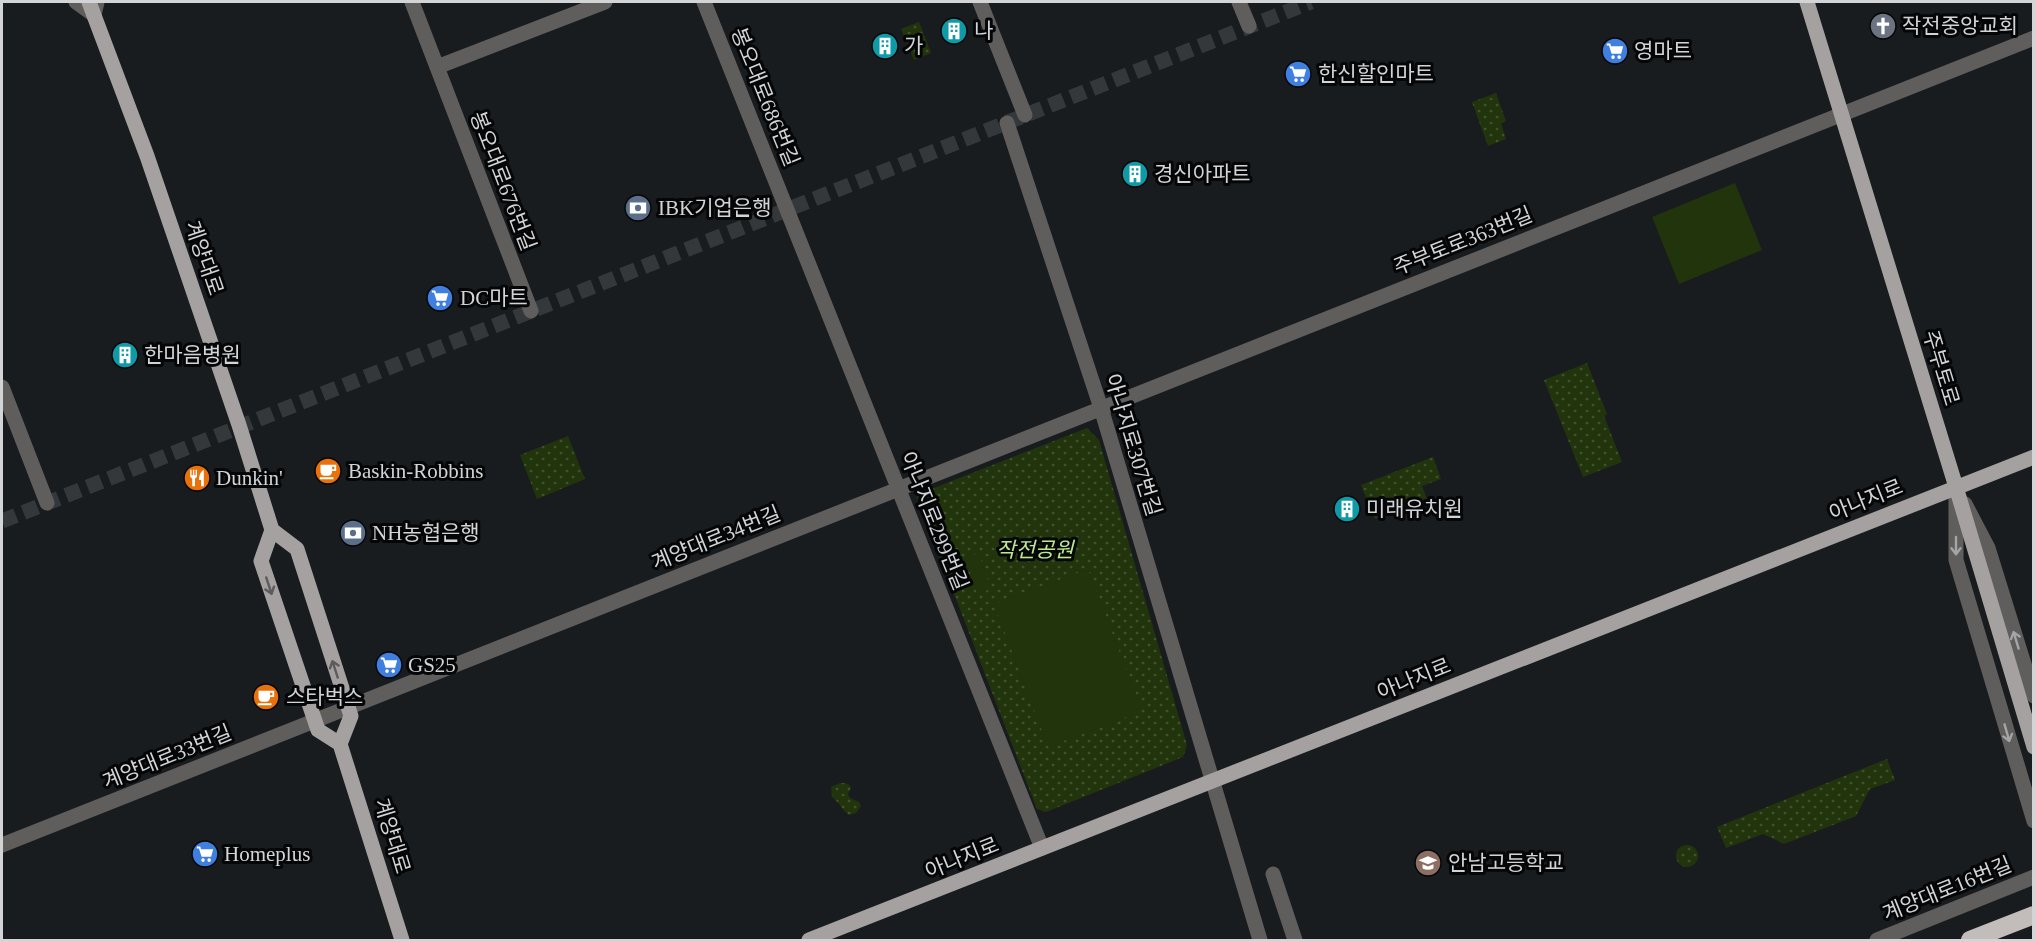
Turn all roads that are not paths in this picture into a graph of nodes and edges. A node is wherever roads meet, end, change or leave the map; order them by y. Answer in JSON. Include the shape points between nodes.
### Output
{"nodes":[{"id":1,"x":76,"y":2,"type":"edge"},
{"id":2,"x":412,"y":2,"type":"edge"},
{"id":3,"x":605,"y":2,"type":"edge"},
{"id":4,"x":704,"y":2,"type":"edge"},
{"id":5,"x":980,"y":2,"type":"edge"},
{"id":6,"x":1239,"y":2,"type":"edge"},
{"id":7,"x":1807,"y":2,"type":"edge"},
{"id":8,"x":93,"y":6,"type":"edge"},
{"id":9,"x":1249,"y":26,"type":"dead end"},
{"id":10,"x":2034,"y":38,"type":"edge"},
{"id":11,"x":437,"y":67,"type":"junction"},
{"id":12,"x":1841,"y":114,"type":"junction"},
{"id":13,"x":1024,"y":115,"type":"dead end"},
{"id":14,"x":1007,"y":123,"type":"dead end"},
{"id":15,"x":787,"y":209,"type":"joint"},
{"id":16,"x":531,"y":310,"type":"dead end"},
{"id":17,"x":2,"y":387,"type":"edge"},
{"id":18,"x":1101,"y":408,"type":"junction"},
{"id":19,"x":2034,"y":457,"type":"edge"},
{"id":20,"x":1956,"y":487,"type":"junction"},
{"id":21,"x":899,"y":488,"type":"junction"},
{"id":22,"x":47,"y":503,"type":"dead end"},
{"id":23,"x":272,"y":530,"type":"junction"},
{"id":24,"x":2034,"y":696,"type":"edge"},
{"id":25,"x":348,"y":708,"type":"junction"},
{"id":26,"x":314,"y":721,"type":"junction"},
{"id":27,"x":340,"y":744,"type":"junction"},
{"id":28,"x":2034,"y":747,"type":"edge"},
{"id":29,"x":1212,"y":781,"type":"junction"},
{"id":30,"x":2034,"y":821,"type":"edge"},
{"id":31,"x":2,"y":844,"type":"edge"},
{"id":32,"x":1042,"y":849,"type":"junction"},
{"id":33,"x":1273,"y":874,"type":"dead end"},
{"id":34,"x":2034,"y":877,"type":"edge"},
{"id":35,"x":2034,"y":915,"type":"edge"},
{"id":36,"x":402,"y":940,"type":"edge"},
{"id":37,"x":809,"y":940,"type":"edge"},
{"id":38,"x":1260,"y":940,"type":"edge"},
{"id":39,"x":1295,"y":940,"type":"edge"},
{"id":40,"x":1877,"y":940,"type":"edge"},
{"id":41,"x":1970,"y":940,"type":"edge"}],
"edges":[{"from":1,"to":8,"type":"street"},
{"from":2,"to":11,"type":"street","name":"봉오대로676번길"},
{"from":3,"to":11,"type":"street"},
{"from":4,"to":15,"type":"street","name":"봉오대로686번길"},
{"from":5,"to":13,"type":"street"},
{"from":6,"to":9,"type":"street"},
{"from":7,"to":12,"type":"main road","name":"주부토로"},
{"from":8,"to":23,"type":"main road","name":"계양대로"},
{"from":10,"to":12,"type":"street","name":"주부토로363번길"},
{"from":11,"to":16,"type":"street","name":"봉오대로676번길"},
{"from":12,"to":18,"type":"street","name":"주부토로363번길"},
{"from":12,"to":20,"type":"main road","name":"주부토로"},
{"from":14,"to":18,"type":"street","name":"아나지로307번길"},
{"from":15,"to":21,"type":"street","name":"아나지로299번길"},
{"from":17,"to":22,"type":"street"},
{"from":18,"to":21,"type":"street","name":"계양대로34번길"},
{"from":18,"to":29,"type":"street","name":"아나지로307번길"},
{"from":19,"to":20,"type":"main road","name":"아나지로"},
{"from":24,"to":20,"type":"street","one_way":true,"via":[[1988,548]]},
{"from":20,"to":28,"type":"main road","name":"주부토로"},
{"from":20,"to":29,"type":"main road","name":"아나지로"},
{"from":20,"to":30,"type":"street","one_way":true,"via":[[1956,560]]},
{"from":21,"to":25,"type":"street","name":"계양대로34번길"},
{"from":21,"to":32,"type":"street","name":"아나지로299번길"},
{"from":25,"to":23,"type":"main road","one_way":true,"via":[[297,549]]},
{"from":23,"to":26,"type":"main road","one_way":true,"via":[[261,561]]},
{"from":25,"to":26,"type":"street","name":"계양대로33번길"},
{"from":25,"to":27,"type":"main road","via":[[351,716]]},
{"from":26,"to":27,"type":"main road","via":[[318,730]]},
{"from":26,"to":31,"type":"street","name":"계양대로33번길"},
{"from":27,"to":36,"type":"main road","name":"계양대로"},
{"from":29,"to":32,"type":"main road","name":"아나지로"},
{"from":29,"to":38,"type":"street","name":"아나지로307번길"},
{"from":32,"to":37,"type":"main road","name":"아나지로"},
{"from":33,"to":39,"type":"street"},
{"from":34,"to":40,"type":"street","name":"계양대로16번길"},
{"from":35,"to":41,"type":"highway"}]}
